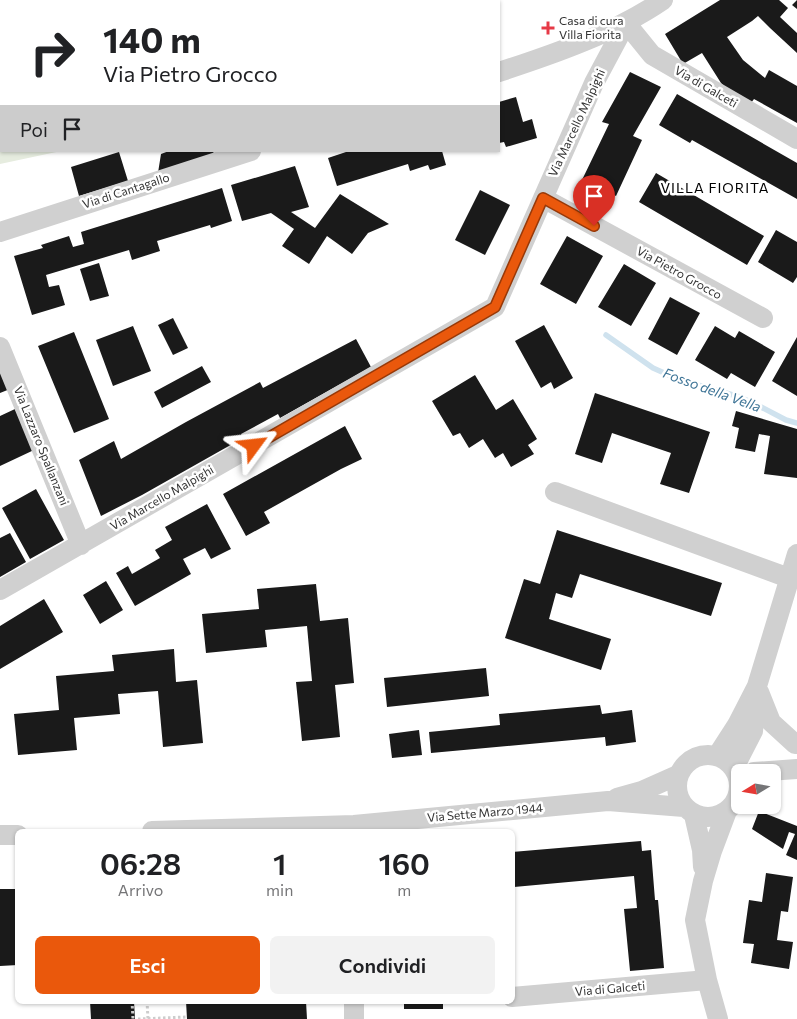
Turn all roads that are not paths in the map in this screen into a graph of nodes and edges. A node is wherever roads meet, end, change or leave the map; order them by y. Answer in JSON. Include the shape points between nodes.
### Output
{"nodes":[{"id":1,"x":664,"y":0,"type":"edge"},
{"id":2,"x":626,"y":23,"type":"junction"},
{"id":3,"x":500,"y":72,"type":"edge"},
{"id":4,"x":797,"y":139,"type":"edge"},
{"id":5,"x":248,"y":152,"type":"edge"},
{"id":6,"x":543,"y":198,"type":"junction"},
{"id":7,"x":0,"y":232,"type":"edge"},
{"id":8,"x":763,"y":318,"type":"dead end"},
{"id":9,"x":0,"y":347,"type":"edge"},
{"id":10,"x":555,"y":492,"type":"dead end"},
{"id":11,"x":82,"y":544,"type":"junction"},
{"id":12,"x":797,"y":554,"type":"edge"},
{"id":13,"x":790,"y":578,"type":"junction"},
{"id":14,"x":0,"y":590,"type":"edge"},
{"id":15,"x":757,"y":686,"type":"junction"},
{"id":16,"x":797,"y":744,"type":"edge"},
{"id":17,"x":717,"y":756,"type":"junction"},
{"id":18,"x":743,"y":764,"type":"edge"},
{"id":19,"x":731,"y":765,"type":"edge"},
{"id":20,"x":797,"y":769,"type":"edge"},
{"id":21,"x":781,"y":770,"type":"edge"},
{"id":22,"x":678,"y":776,"type":"junction"},
{"id":23,"x":797,"y":777,"type":"edge"},
{"id":24,"x":781,"y":783,"type":"edge"},
{"id":25,"x":608,"y":801,"type":"junction"},
{"id":26,"x":731,"y":805,"type":"edge"},
{"id":27,"x":731,"y":810,"type":"edge"},
{"id":28,"x":689,"y":811,"type":"junction"},
{"id":29,"x":354,"y":828,"type":"edge"},
{"id":30,"x":287,"y":829,"type":"edge"},
{"id":31,"x":0,"y":835,"type":"edge"},
{"id":32,"x":15,"y":835,"type":"edge"},
{"id":33,"x":703,"y":881,"type":"junction"},
{"id":34,"x":707,"y":980,"type":"junction"},
{"id":35,"x":515,"y":997,"type":"edge"},
{"id":36,"x":354,"y":1004,"type":"edge"},
{"id":37,"x":354,"y":1019,"type":"edge"},
{"id":38,"x":718,"y":1019,"type":"edge"}],
"edges":[{"from":1,"to":2,"type":"street"},
{"from":2,"to":3,"type":"street","via":[[543,58]]},
{"from":2,"to":4,"type":"street","name":"Via di Galceti","via":[[652,55]]},
{"from":2,"to":6,"type":"street","name":"Via Marcello Malpighi","via":[[594,83]]},
{"from":5,"to":7,"type":"street","name":"Via di Cantagallo"},
{"from":6,"to":8,"type":"street","name":"Via Pietro Grocco"},
{"from":6,"to":11,"type":"street","name":"Via Marcello Malpighi","via":[[495,307]]},
{"from":9,"to":11,"type":"street","name":"Via Lazzaro Spallanzani"},
{"from":10,"to":13,"type":"street"},
{"from":11,"to":14,"type":"street","name":"Via Marcello Malpighi"},
{"from":12,"to":13,"type":"street"},
{"from":13,"to":15,"type":"street"},
{"from":15,"to":16,"type":"street","via":[[771,722]]},
{"from":15,"to":17,"type":"street"},
{"from":15,"to":18,"type":"street","via":[[753,732]]},
{"from":17,"to":19,"type":"street"},
{"from":17,"to":22,"type":"street","name":"Via Sette Marzo 1944","via":[[698,756],[690,760]]},
{"from":20,"to":21,"type":"street"},
{"from":22,"to":25,"type":"street","name":"Via Sette Marzo 1944"},
{"from":22,"to":28,"type":"street","via":[[677,792]]},
{"from":23,"to":24,"type":"street"},
{"from":25,"to":28,"type":"street","name":"Via Sette Marzo 1944"},
{"from":25,"to":29,"type":"street","name":"Via Sette Marzo 1944"},
{"from":26,"to":28,"type":"street","name":"Via Sette Marzo 1944","via":[[720,816],[711,818]]},
{"from":27,"to":33,"type":"street","via":[[712,851]]},
{"from":28,"to":33,"type":"street","via":[[702,850]]},
{"from":29,"to":30,"type":"street","name":"Via Sette Marzo 1944"},
{"from":31,"to":32,"type":"street"},
{"from":33,"to":34,"type":"street","via":[[695,920]]},
{"from":34,"to":35,"type":"street","name":"Via di Galceti"},
{"from":34,"to":38,"type":"street"},
{"from":36,"to":37,"type":"street"}]}
